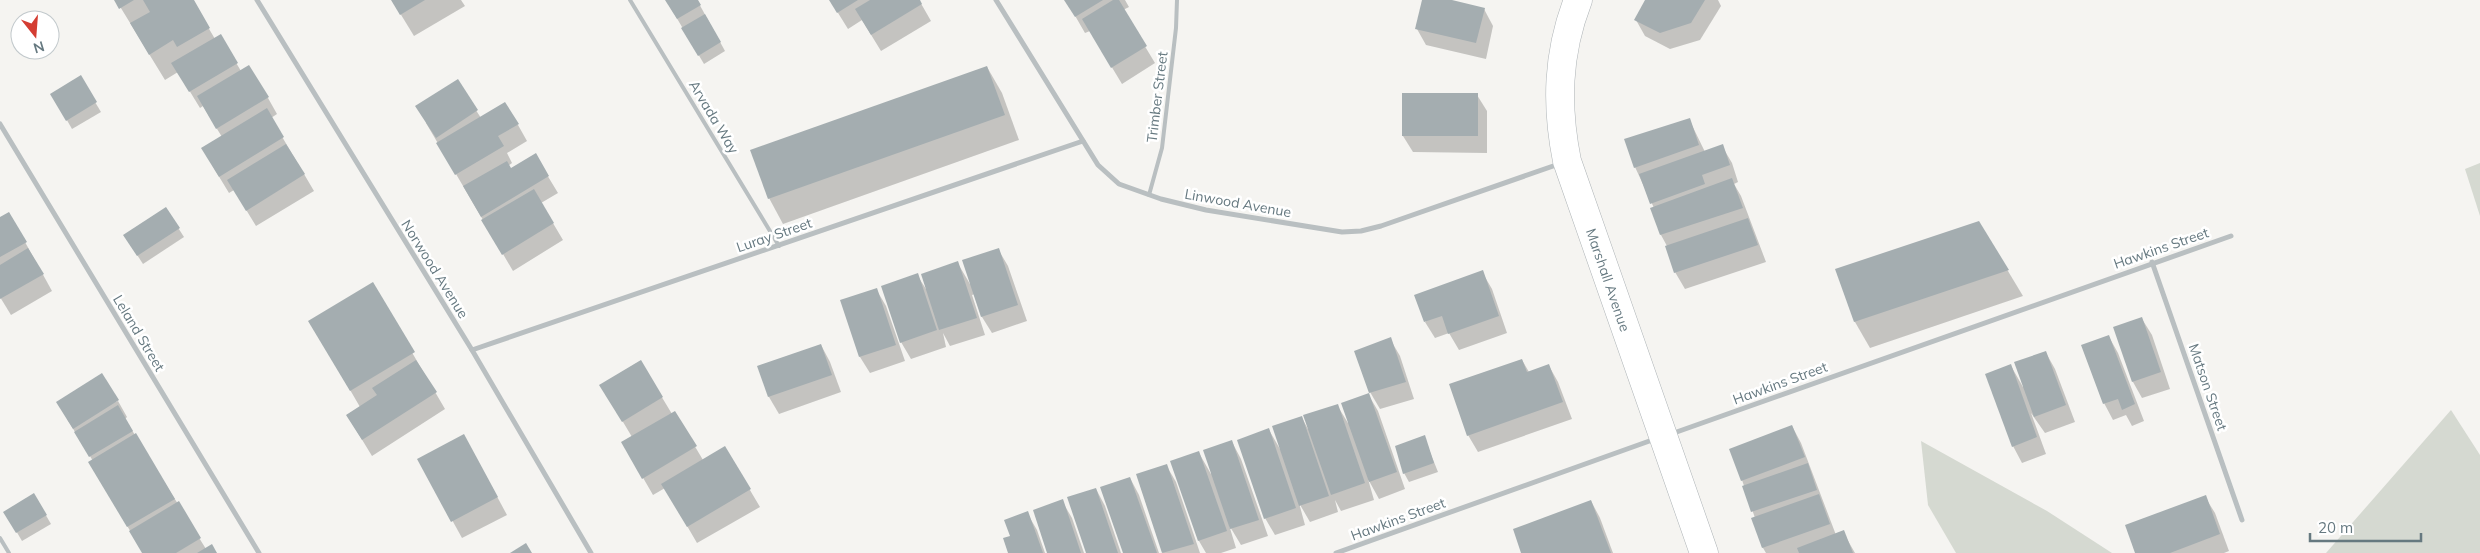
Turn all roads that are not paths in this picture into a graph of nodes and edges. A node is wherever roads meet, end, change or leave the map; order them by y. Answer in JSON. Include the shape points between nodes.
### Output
{"nodes":[{"id":1,"x":257,"y":0,"type":"edge"},
{"id":2,"x":630,"y":0,"type":"edge"},
{"id":3,"x":996,"y":0,"type":"edge"},
{"id":4,"x":1177,"y":0,"type":"edge"},
{"id":5,"x":1578,"y":0,"type":"edge"},
{"id":6,"x":0,"y":124,"type":"edge"},
{"id":7,"x":1083,"y":142,"type":"junction"},
{"id":8,"x":1567,"y":162,"type":"junction"},
{"id":9,"x":1149,"y":195,"type":"junction"},
{"id":10,"x":2231,"y":236,"type":"dead end"},
{"id":11,"x":779,"y":246,"type":"junction"},
{"id":12,"x":2152,"y":262,"type":"junction"},
{"id":13,"x":472,"y":350,"type":"junction"},
{"id":14,"x":1663,"y":437,"type":"junction"},
{"id":15,"x":2242,"y":520,"type":"dead end"},
{"id":16,"x":0,"y":538,"type":"edge"},
{"id":17,"x":9,"y":553,"type":"edge"},
{"id":18,"x":259,"y":553,"type":"edge"},
{"id":19,"x":591,"y":553,"type":"edge"},
{"id":20,"x":1336,"y":553,"type":"edge"},
{"id":21,"x":1704,"y":553,"type":"edge"}],
"edges":[{"from":1,"to":13,"type":"street","name":"Norwood Avenue"},
{"from":2,"to":11,"type":"lane","name":"Arvada Way"},
{"from":3,"to":7,"type":"street","name":"Linwood Avenue"},
{"from":4,"to":9,"type":"lane","name":"Trimber Street","via":[[1162,148]]},
{"from":5,"to":8,"type":"main road","name":"Marshall Avenue","via":[[1559,71],[1558,105]]},
{"from":6,"to":18,"type":"street","name":"Leland Street"},
{"from":7,"to":9,"type":"street","name":"Linwood Avenue","via":[[1107,176]]},
{"from":7,"to":11,"type":"street","name":"Luray Street"},
{"from":8,"to":9,"type":"street","name":"Linwood Avenue","via":[[1361,231],[1342,232],[1206,210]]},
{"from":8,"to":14,"type":"main road","name":"Marshall Avenue"},
{"from":10,"to":12,"type":"street","name":"Hawkins Street"},
{"from":11,"to":13,"type":"street","name":"Luray Street"},
{"from":12,"to":14,"type":"street","name":"Hawkins Street"},
{"from":12,"to":15,"type":"street","name":"Matson Street"},
{"from":13,"to":19,"type":"street","name":"Norwood Avenue"},
{"from":14,"to":20,"type":"street","name":"Hawkins Street"},
{"from":14,"to":21,"type":"main road","name":"Marshall Avenue"},
{"from":16,"to":17,"type":"lane"}]}
